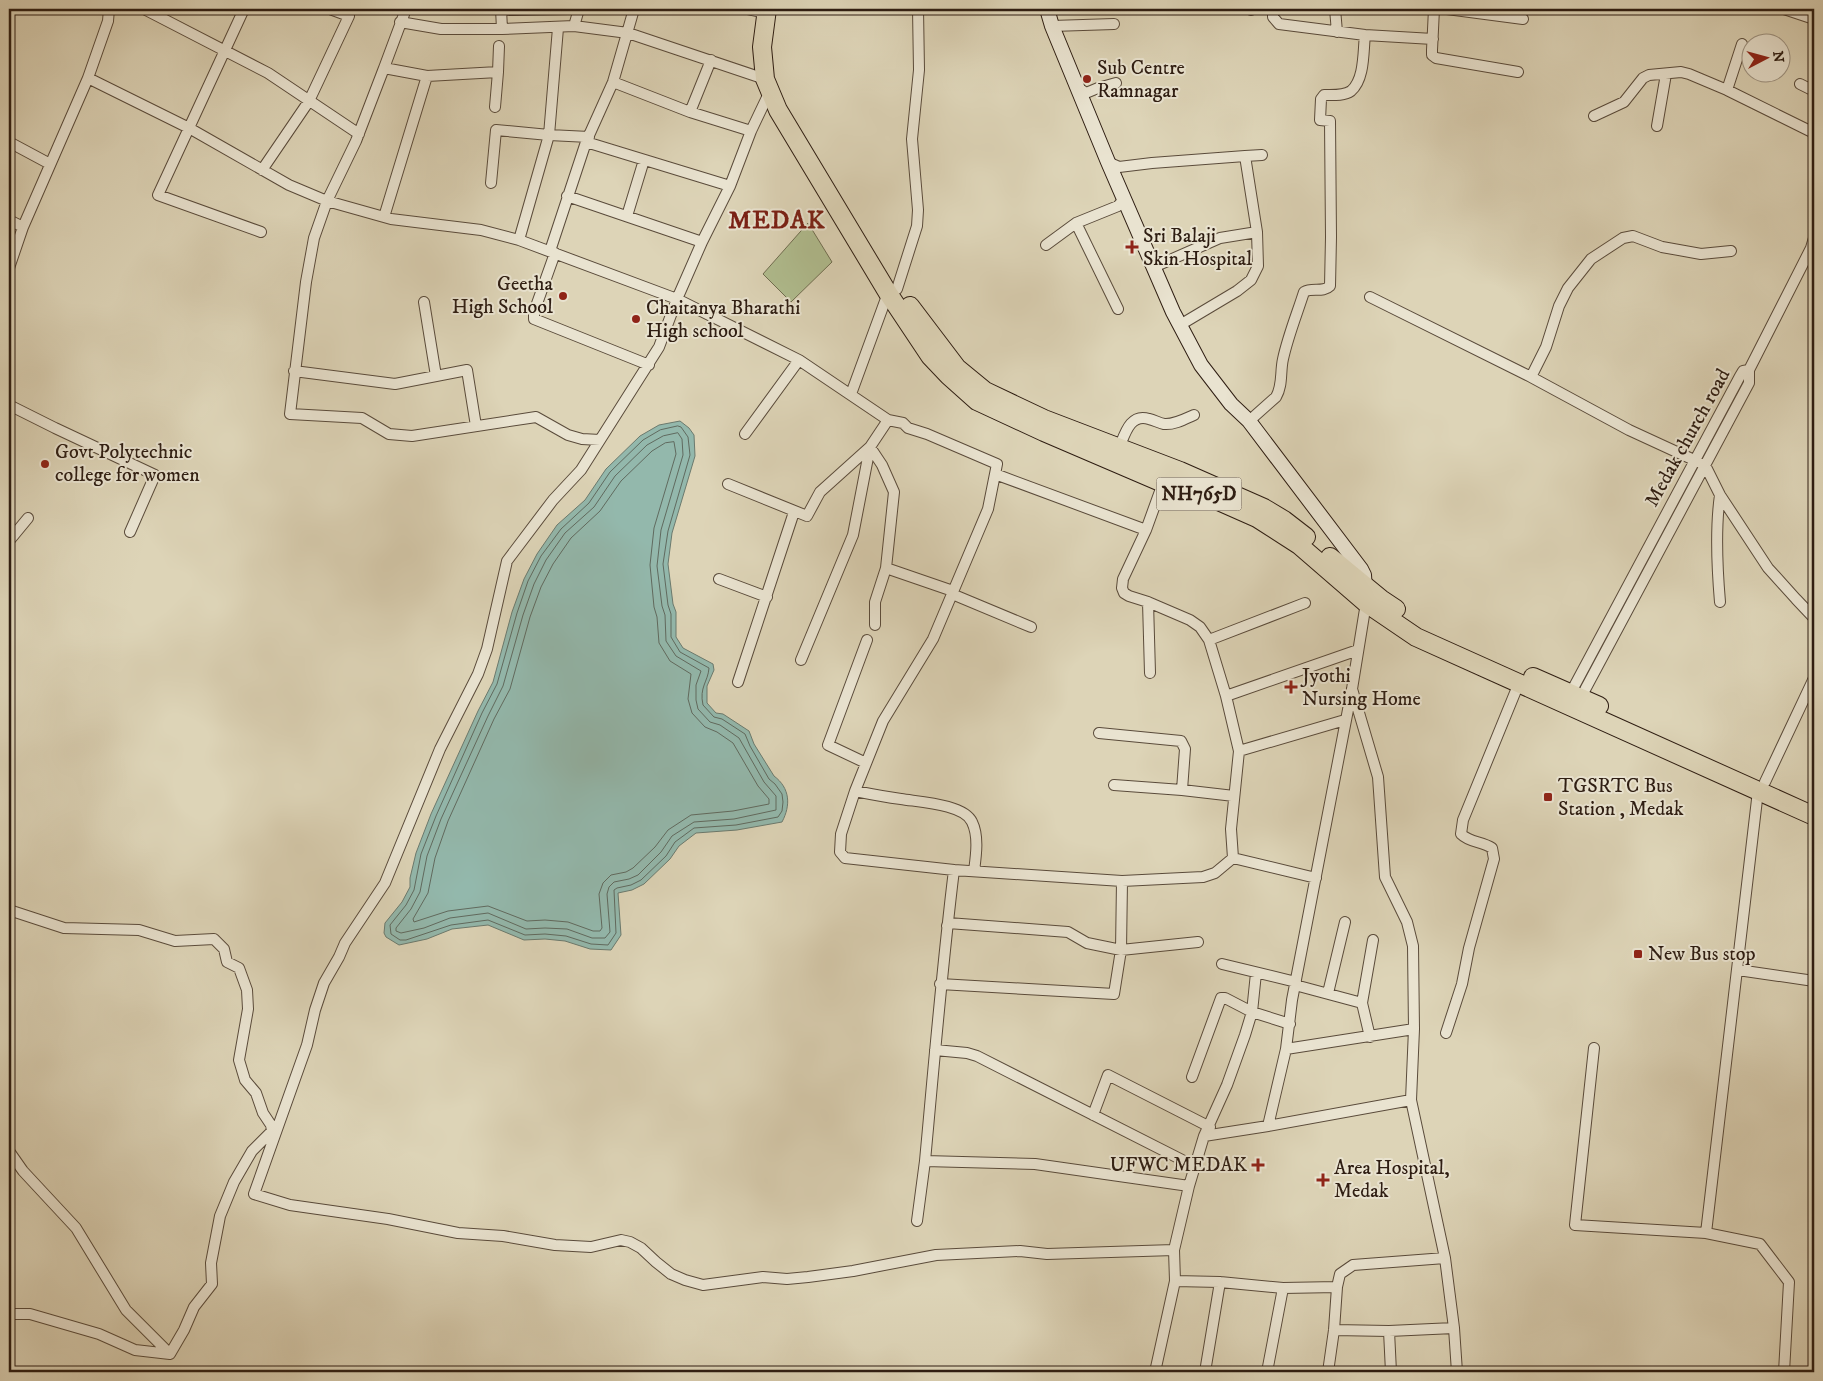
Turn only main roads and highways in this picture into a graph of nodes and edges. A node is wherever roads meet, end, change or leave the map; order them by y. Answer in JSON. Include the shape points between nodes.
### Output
{"nodes":[{"id":1,"x":769,"y":10,"type":"edge"},
{"id":2,"x":892,"y":291,"type":"junction"},
{"id":3,"x":1366,"y":594,"type":"junction"},
{"id":4,"x":1573,"y":701,"type":"junction"},
{"id":5,"x":1761,"y":787,"type":"junction"},
{"id":6,"x":1814,"y":804,"type":"edge"},
{"id":7,"x":1814,"y":816,"type":"edge"}],
"edges":[{"from":1,"to":2,"type":"highway","number":"NH765D","via":[[770,55],[775,84]]},
{"from":1,"to":2,"type":"highway","number":"NH765D","via":[[762,47],[767,85],[778,110]]},
{"from":2,"to":3,"type":"highway","number":"NH765D","via":[[957,368],[985,391],[1044,419],[1180,471],[1264,508],[1304,535]]},
{"from":2,"to":3,"type":"highway","number":"NH765D","via":[[930,356],[977,401],[1163,483],[1214,499],[1257,518]]},
{"from":3,"to":4,"type":"highway","number":"NH765D","via":[[1381,600],[1423,628]]},
{"from":3,"to":4,"type":"highway","number":"NH765D","via":[[1416,637],[1519,683]]},
{"from":4,"to":5,"type":"highway","number":"NH765D"},
{"from":5,"to":6,"type":"highway","number":"NH765D"},
{"from":5,"to":7,"type":"highway","number":"NH765D"}]}
